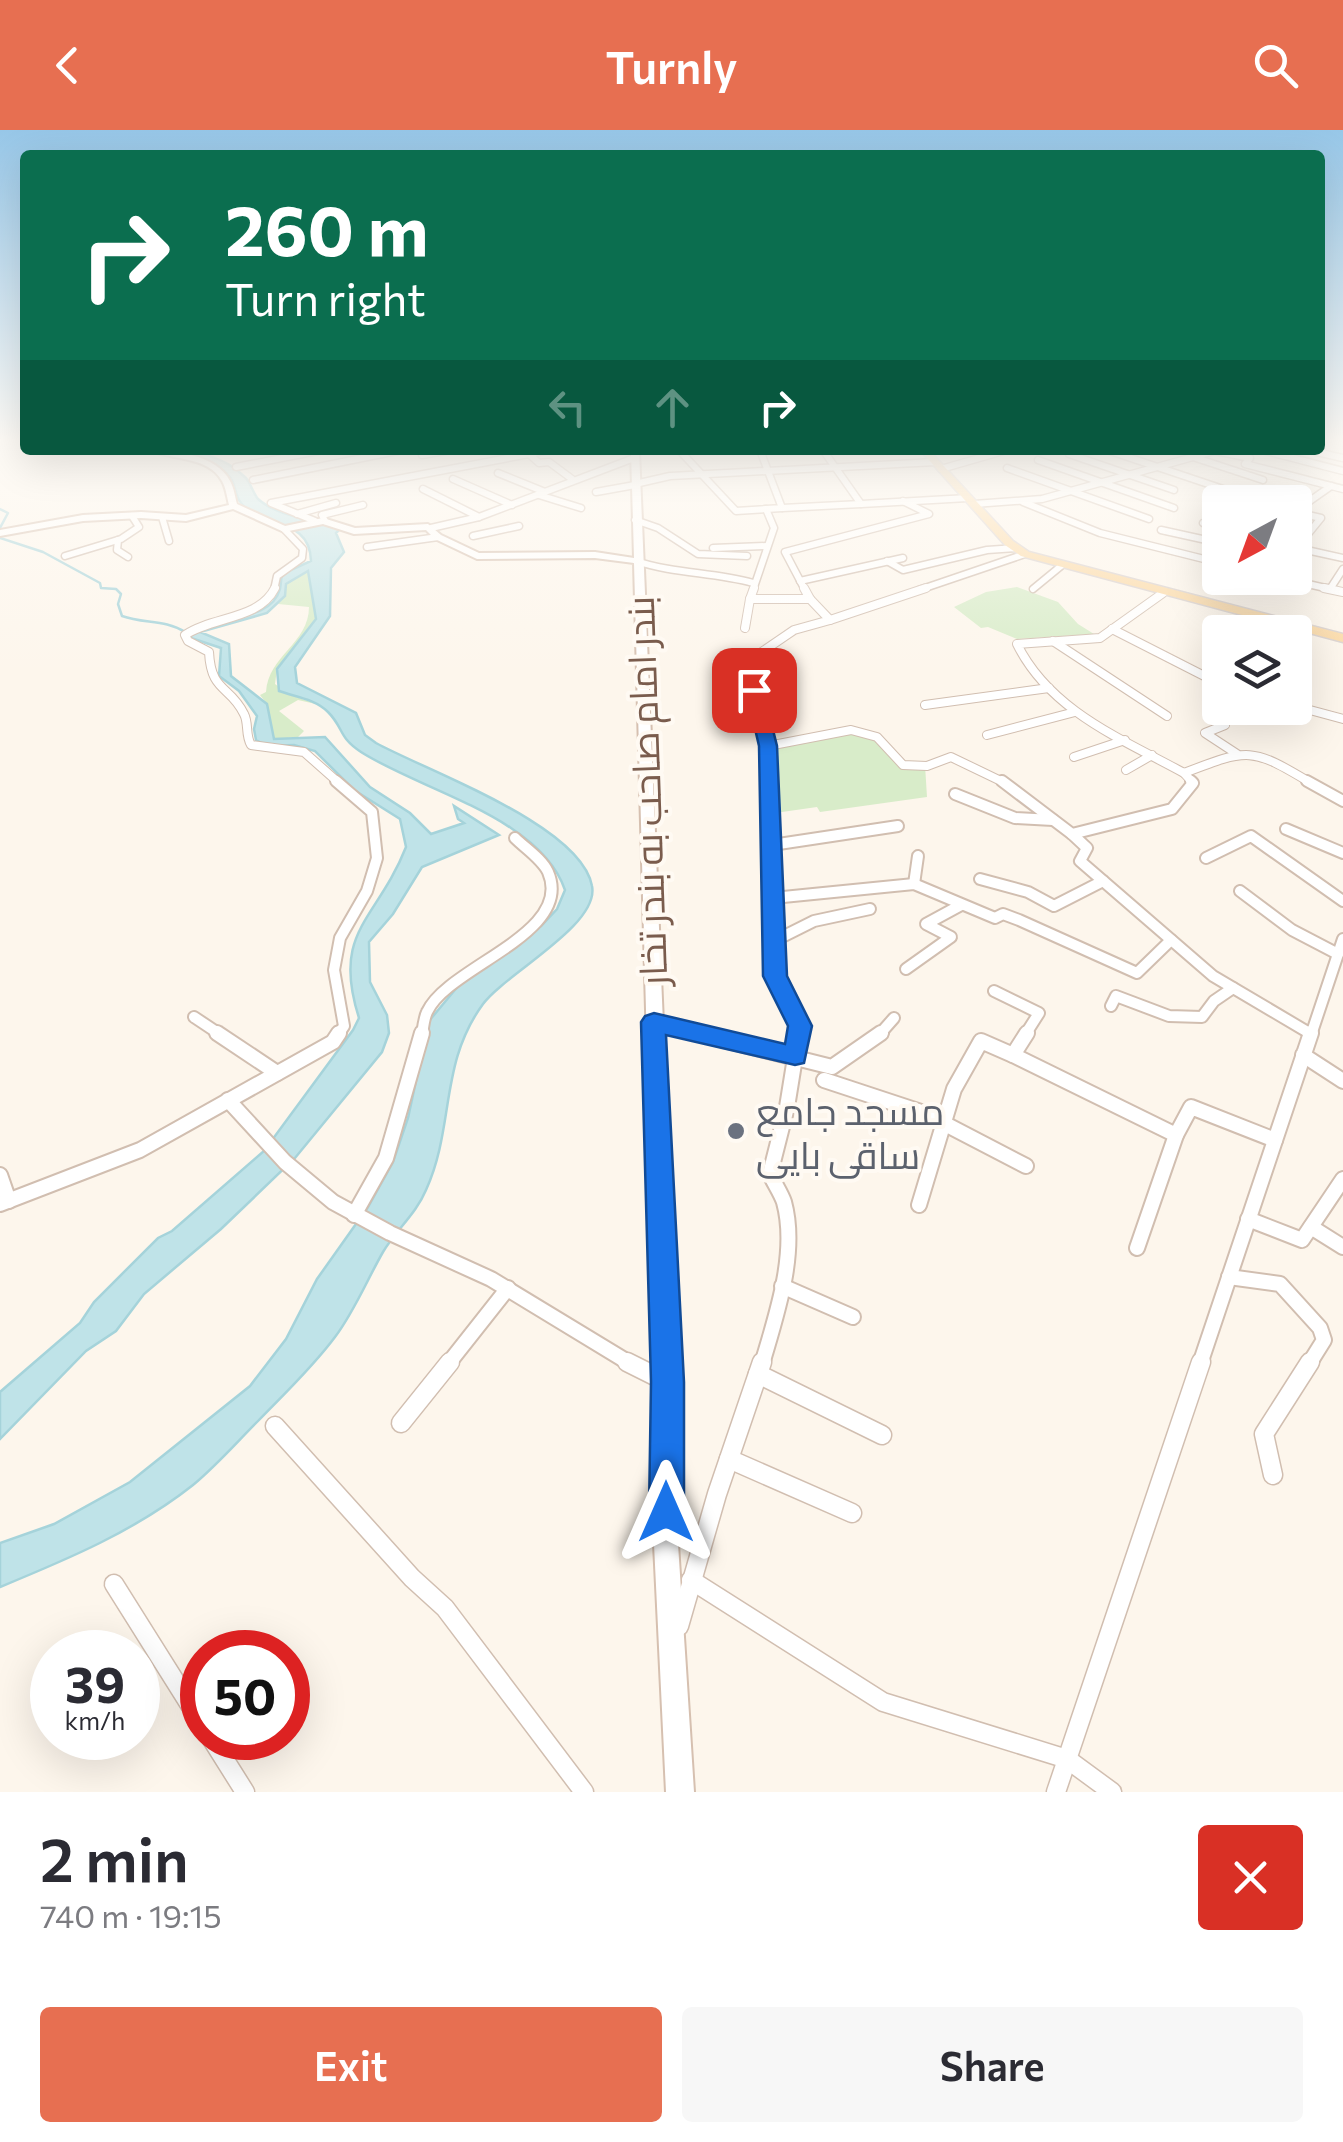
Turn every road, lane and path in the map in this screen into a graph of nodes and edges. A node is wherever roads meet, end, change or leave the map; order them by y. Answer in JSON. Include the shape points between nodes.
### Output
{"nodes":[{"id":1,"x":80,"y":519,"type":"edge"},
{"id":2,"x":134,"y":519,"type":"edge"},
{"id":3,"x":162,"y":519,"type":"edge"},
{"id":4,"x":264,"y":519,"type":"edge"},
{"id":5,"x":311,"y":519,"type":"edge"},
{"id":6,"x":474,"y":519,"type":"edge"},
{"id":7,"x":770,"y":519,"type":"edge"},
{"id":8,"x":912,"y":519,"type":"edge"},
{"id":9,"x":988,"y":519,"type":"edge"},
{"id":10,"x":1063,"y":519,"type":"edge"},
{"id":11,"x":635,"y":520,"type":"joint"},
{"id":12,"x":318,"y":521,"type":"junction"},
{"id":13,"x":519,"y":526,"type":"dead end"},
{"id":14,"x":448,"y":527,"type":"junction"},
{"id":15,"x":287,"y":528,"type":"junction"},
{"id":16,"x":1161,"y":530,"type":"dead end"},
{"id":17,"x":435,"y":532,"type":"junction"},
{"id":18,"x":0,"y":534,"type":"edge"},
{"id":19,"x":473,"y":536,"type":"junction"},
{"id":20,"x":1202,"y":539,"type":"edge"},
{"id":21,"x":118,"y":540,"type":"junction"},
{"id":22,"x":483,"y":540,"type":"dead end"},
{"id":23,"x":169,"y":541,"type":"dead end"},
{"id":24,"x":767,"y":546,"type":"junction"},
{"id":25,"x":367,"y":548,"type":"dead end"},
{"id":26,"x":713,"y":548,"type":"dead end"},
{"id":27,"x":1312,"y":550,"type":"edge"},
{"id":28,"x":1020,"y":551,"type":"junction"},
{"id":29,"x":65,"y":556,"type":"dead end"},
{"id":30,"x":747,"y":556,"type":"dead end"},
{"id":31,"x":128,"y":557,"type":"dead end"},
{"id":32,"x":708,"y":557,"type":"junction"},
{"id":33,"x":903,"y":558,"type":"dead end"},
{"id":34,"x":1202,"y":558,"type":"edge"},
{"id":35,"x":1343,"y":558,"type":"edge"},
{"id":36,"x":636,"y":561,"type":"junction"},
{"id":37,"x":887,"y":562,"type":"junction"},
{"id":38,"x":1062,"y":566,"type":"junction"},
{"id":39,"x":1343,"y":569,"type":"edge"},
{"id":40,"x":713,"y":572,"type":"junction"},
{"id":41,"x":800,"y":581,"type":"junction"},
{"id":42,"x":753,"y":583,"type":"junction"},
{"id":43,"x":1312,"y":585,"type":"edge"},
{"id":44,"x":1032,"y":589,"type":"dead end"},
{"id":45,"x":1330,"y":589,"type":"junction"},
{"id":46,"x":1343,"y":592,"type":"edge"},
{"id":47,"x":1163,"y":593,"type":"junction"},
{"id":48,"x":750,"y":598,"type":"junction"},
{"id":49,"x":810,"y":600,"type":"junction"},
{"id":50,"x":830,"y":620,"type":"junction"},
{"id":51,"x":745,"y":628,"type":"dead end"},
{"id":52,"x":1112,"y":629,"type":"junction"},
{"id":53,"x":1343,"y":638,"type":"edge"},
{"id":54,"x":1053,"y":641,"type":"junction"},
{"id":55,"x":1202,"y":675,"type":"edge"},
{"id":56,"x":1049,"y":688,"type":"junction"},
{"id":57,"x":925,"y":705,"type":"dead end"},
{"id":58,"x":1312,"y":710,"type":"edge"},
{"id":59,"x":1076,"y":712,"type":"junction"},
{"id":60,"x":1167,"y":716,"type":"dead end"},
{"id":61,"x":1343,"y":718,"type":"edge"},
{"id":62,"x":1225,"y":725,"type":"dead end"},
{"id":63,"x":987,"y":736,"type":"dead end"},
{"id":64,"x":1124,"y":740,"type":"junction"},
{"id":65,"x":768,"y":746,"type":"junction"},
{"id":66,"x":1237,"y":754,"type":"junction"},
{"id":67,"x":1152,"y":755,"type":"junction"},
{"id":68,"x":1074,"y":757,"type":"dead end"},
{"id":69,"x":1126,"y":770,"type":"dead end"},
{"id":70,"x":1184,"y":773,"type":"junction"},
{"id":71,"x":955,"y":794,"type":"dead end"},
{"id":72,"x":1343,"y":802,"type":"edge"},
{"id":73,"x":1053,"y":820,"type":"junction"},
{"id":74,"x":898,"y":826,"type":"dead end"},
{"id":75,"x":1286,"y":829,"type":"dead end"},
{"id":76,"x":1072,"y":834,"type":"junction"},
{"id":77,"x":515,"y":838,"type":"dead end"},
{"id":78,"x":772,"y":845,"type":"junction"},
{"id":79,"x":1343,"y":852,"type":"edge"},
{"id":80,"x":918,"y":856,"type":"dead end"},
{"id":81,"x":1206,"y":858,"type":"dead end"},
{"id":82,"x":980,"y":879,"type":"dead end"},
{"id":83,"x":1104,"y":882,"type":"junction"},
{"id":84,"x":914,"y":884,"type":"junction"},
{"id":85,"x":1240,"y":891,"type":"dead end"},
{"id":86,"x":773,"y":898,"type":"junction"},
{"id":87,"x":1343,"y":901,"type":"edge"},
{"id":88,"x":961,"y":905,"type":"junction"},
{"id":89,"x":870,"y":908,"type":"dead end"},
{"id":90,"x":1171,"y":940,"type":"junction"},
{"id":91,"x":774,"y":941,"type":"junction"},
{"id":92,"x":1341,"y":947,"type":"edge"},
{"id":93,"x":906,"y":969,"type":"dead end"},
{"id":94,"x":1233,"y":988,"type":"junction"},
{"id":95,"x":994,"y":991,"type":"dead end"},
{"id":96,"x":1110,"y":1006,"type":"dead end"},
{"id":97,"x":194,"y":1016,"type":"dead end"},
{"id":98,"x":894,"y":1018,"type":"dead end"},
{"id":99,"x":654,"y":1022,"type":"junction"},
{"id":100,"x":1311,"y":1034,"type":"junction"},
{"id":101,"x":795,"y":1056,"type":"junction"},
{"id":102,"x":1014,"y":1056,"type":"junction"},
{"id":103,"x":1304,"y":1056,"type":"junction"},
{"id":104,"x":277,"y":1073,"type":"junction"},
{"id":105,"x":824,"y":1080,"type":"dead end"},
{"id":106,"x":1343,"y":1081,"type":"edge"},
{"id":107,"x":228,"y":1100,"type":"junction"},
{"id":108,"x":944,"y":1123,"type":"junction"},
{"id":109,"x":1176,"y":1135,"type":"junction"},
{"id":110,"x":1275,"y":1140,"type":"junction"},
{"id":111,"x":1026,"y":1166,"type":"dead end"},
{"id":112,"x":0,"y":1174,"type":"edge"},
{"id":113,"x":1343,"y":1179,"type":"edge"},
{"id":114,"x":4,"y":1202,"type":"edge"},
{"id":115,"x":919,"y":1205,"type":"dead end"},
{"id":116,"x":354,"y":1215,"type":"junction"},
{"id":117,"x":1248,"y":1219,"type":"junction"},
{"id":118,"x":1311,"y":1227,"type":"junction"},
{"id":119,"x":1343,"y":1246,"type":"edge"},
{"id":120,"x":1137,"y":1248,"type":"dead end"},
{"id":121,"x":1229,"y":1277,"type":"junction"},
{"id":122,"x":782,"y":1286,"type":"junction"},
{"id":123,"x":508,"y":1288,"type":"junction"},
{"id":124,"x":853,"y":1318,"type":"dead end"},
{"id":125,"x":758,"y":1374,"type":"junction"},
{"id":126,"x":668,"y":1382,"type":"junction"},
{"id":127,"x":401,"y":1423,"type":"dead end"},
{"id":128,"x":275,"y":1426,"type":"dead end"},
{"id":129,"x":882,"y":1435,"type":"dead end"},
{"id":130,"x":729,"y":1460,"type":"junction"},
{"id":131,"x":1273,"y":1475,"type":"dead end"},
{"id":132,"x":852,"y":1513,"type":"dead end"},
{"id":133,"x":691,"y":1580,"type":"junction"},
{"id":134,"x":114,"y":1584,"type":"dead end"},
{"id":135,"x":674,"y":1648,"type":"junction"},
{"id":136,"x":180,"y":1689,"type":"edge"},
{"id":137,"x":1066,"y":1759,"type":"junction"},
{"id":138,"x":225,"y":1760,"type":"edge"},
{"id":139,"x":246,"y":1792,"type":"edge"},
{"id":140,"x":584,"y":1792,"type":"edge"},
{"id":141,"x":680,"y":1792,"type":"edge"},
{"id":142,"x":1056,"y":1792,"type":"edge"},
{"id":143,"x":1112,"y":1792,"type":"edge"}],
"edges":[{"from":1,"to":18,"type":"main road"},
{"from":2,"to":21,"type":"street","via":[[139,527]]},
{"from":3,"to":23,"type":"street"},
{"from":4,"to":15,"type":"main road"},
{"from":5,"to":12,"type":"street"},
{"from":6,"to":14,"type":"street"},
{"from":7,"to":24,"type":"street"},
{"from":8,"to":41,"type":"street","via":[[785,552]]},
{"from":9,"to":28,"type":"main road"},
{"from":10,"to":34,"type":"street"},
{"from":11,"to":32,"type":"street"},
{"from":11,"to":36,"type":"main road","name":"بندر امام صاحب به بندر تخار"},
{"from":12,"to":15,"type":"main road"},
{"from":12,"to":17,"type":"main road","via":[[354,531],[390,526]]},
{"from":13,"to":19,"type":"street"},
{"from":14,"to":17,"type":"street"},
{"from":14,"to":19,"type":"street"},
{"from":15,"to":104,"type":"street","via":[[302,558],[277,576],[267,600],[187,633],[188,642],[209,652],[210,675],[245,715],[252,745],[304,752],[372,812],[377,858],[340,938],[334,970],[344,1026],[333,1042]]},
{"from":16,"to":20,"type":"street"},
{"from":17,"to":25,"type":"street"},
{"from":17,"to":36,"type":"main road","via":[[477,556],[595,554]]},
{"from":19,"to":22,"type":"street"},
{"from":21,"to":29,"type":"street"},
{"from":21,"to":31,"type":"street","via":[[116,550]]},
{"from":24,"to":26,"type":"street"},
{"from":24,"to":42,"type":"street"},
{"from":27,"to":35,"type":"street"},
{"from":28,"to":37,"type":"street","via":[[987,550],[903,570]]},
{"from":28,"to":38,"type":"main road"},
{"from":28,"to":50,"type":"street","via":[[977,574]]},
{"from":30,"to":32,"type":"street"},
{"from":32,"to":40,"type":"street"},
{"from":33,"to":37,"type":"street"},
{"from":36,"to":40,"type":"street","via":[[670,572]]},
{"from":36,"to":99,"type":"main road","name":"بندر امام صاحب به بندر تخار"},
{"from":37,"to":41,"type":"street"},
{"from":38,"to":44,"type":"street"},
{"from":38,"to":47,"type":"main road"},
{"from":39,"to":45,"type":"street"},
{"from":40,"to":42,"type":"street"},
{"from":41,"to":49,"type":"street"},
{"from":42,"to":48,"type":"street"},
{"from":43,"to":45,"type":"street"},
{"from":45,"to":46,"type":"street"},
{"from":47,"to":52,"type":"street"},
{"from":47,"to":53,"type":"main road"},
{"from":48,"to":49,"type":"street"},
{"from":48,"to":51,"type":"street"},
{"from":49,"to":50,"type":"street"},
{"from":50,"to":65,"type":"street","via":[[794,630],[748,662]]},
{"from":52,"to":54,"type":"street","via":[[1100,638]]},
{"from":52,"to":55,"type":"street"},
{"from":54,"to":56,"type":"street","via":[[1016,644]]},
{"from":54,"to":60,"type":"street"},
{"from":56,"to":57,"type":"street"},
{"from":56,"to":59,"type":"street"},
{"from":58,"to":61,"type":"street"},
{"from":59,"to":63,"type":"street"},
{"from":59,"to":64,"type":"street"},
{"from":62,"to":66,"type":"street","via":[[1206,733]]},
{"from":64,"to":67,"type":"street"},
{"from":64,"to":68,"type":"street"},
{"from":65,"to":73,"type":"street","via":[[851,730],[877,737],[904,765],[951,757],[996,776]]},
{"from":65,"to":78,"type":"street"},
{"from":66,"to":70,"type":"street"},
{"from":66,"to":72,"type":"street","via":[[1256,752]]},
{"from":67,"to":69,"type":"street"},
{"from":67,"to":70,"type":"street"},
{"from":70,"to":76,"type":"street","via":[[1193,783],[1172,809]]},
{"from":71,"to":73,"type":"street","via":[[1023,822]]},
{"from":73,"to":76,"type":"street"},
{"from":74,"to":78,"type":"street"},
{"from":75,"to":79,"type":"street"},
{"from":76,"to":83,"type":"street","via":[[1087,848],[1080,862]]},
{"from":77,"to":116,"type":"street","via":[[547,868],[553,894],[522,936],[462,976],[427,1010],[386,1158]]},
{"from":78,"to":86,"type":"street"},
{"from":80,"to":84,"type":"street"},
{"from":81,"to":87,"type":"street","via":[[1251,836]]},
{"from":82,"to":83,"type":"street","via":[[1054,906]]},
{"from":83,"to":90,"type":"street"},
{"from":84,"to":86,"type":"street"},
{"from":84,"to":88,"type":"street"},
{"from":85,"to":92,"type":"street","via":[[1292,930]]},
{"from":86,"to":91,"type":"street"},
{"from":88,"to":90,"type":"street","via":[[1019,920],[1137,973]]},
{"from":88,"to":93,"type":"street","via":[[926,924],[951,937]]},
{"from":89,"to":91,"type":"street","via":[[814,921]]},
{"from":90,"to":94,"type":"street"},
{"from":91,"to":101,"type":"street","via":[[775,976],[800,1026]]},
{"from":92,"to":100,"type":"street"},
{"from":94,"to":96,"type":"street","via":[[1202,1017],[1169,1016],[1116,996]]},
{"from":94,"to":100,"type":"street"},
{"from":95,"to":102,"type":"street","via":[[1039,1012]]},
{"from":97,"to":104,"type":"street"},
{"from":98,"to":101,"type":"street","via":[[876,1039],[832,1067]]},
{"from":99,"to":101,"type":"street"},
{"from":99,"to":126,"type":"main road","name":"بندر امام صاحب به بندر تخار"},
{"from":100,"to":103,"type":"street"},
{"from":101,"to":122,"type":"street","via":[[770,1174],[782,1188]]},
{"from":102,"to":108,"type":"street","via":[[981,1040]]},
{"from":102,"to":109,"type":"street"},
{"from":103,"to":106,"type":"street"},
{"from":103,"to":110,"type":"street"},
{"from":104,"to":107,"type":"street"},
{"from":105,"to":108,"type":"street"},
{"from":107,"to":114,"type":"street","via":[[140,1150]]},
{"from":107,"to":116,"type":"street","via":[[290,1167]]},
{"from":108,"to":111,"type":"street"},
{"from":108,"to":115,"type":"street"},
{"from":109,"to":110,"type":"street","via":[[1191,1107]]},
{"from":109,"to":120,"type":"street"},
{"from":110,"to":117,"type":"street"},
{"from":112,"to":114,"type":"street"},
{"from":113,"to":118,"type":"street"},
{"from":116,"to":123,"type":"street"},
{"from":117,"to":118,"type":"street","via":[[1302,1240]]},
{"from":117,"to":121,"type":"street"},
{"from":118,"to":119,"type":"street"},
{"from":121,"to":131,"type":"street","via":[[1280,1284],[1324,1340],[1264,1434]]},
{"from":121,"to":137,"type":"street"},
{"from":122,"to":124,"type":"street"},
{"from":122,"to":125,"type":"street"},
{"from":123,"to":126,"type":"street","via":[[620,1361]]},
{"from":123,"to":127,"type":"street"},
{"from":125,"to":129,"type":"street"},
{"from":125,"to":130,"type":"street"},
{"from":126,"to":135,"type":"main road","name":"بندر امام صاحب به بندر تخار","via":[[666,1544]]},
{"from":128,"to":140,"type":"street","via":[[445,1608]]},
{"from":130,"to":132,"type":"street"},
{"from":130,"to":133,"type":"street"},
{"from":133,"to":135,"type":"street"},
{"from":133,"to":137,"type":"street","via":[[883,1702]]},
{"from":134,"to":136,"type":"street"},
{"from":135,"to":141,"type":"main road","name":"بندر امام صاحب به بندر تخار"},
{"from":137,"to":142,"type":"street"},
{"from":137,"to":143,"type":"street"},
{"from":138,"to":139,"type":"street"}]}
